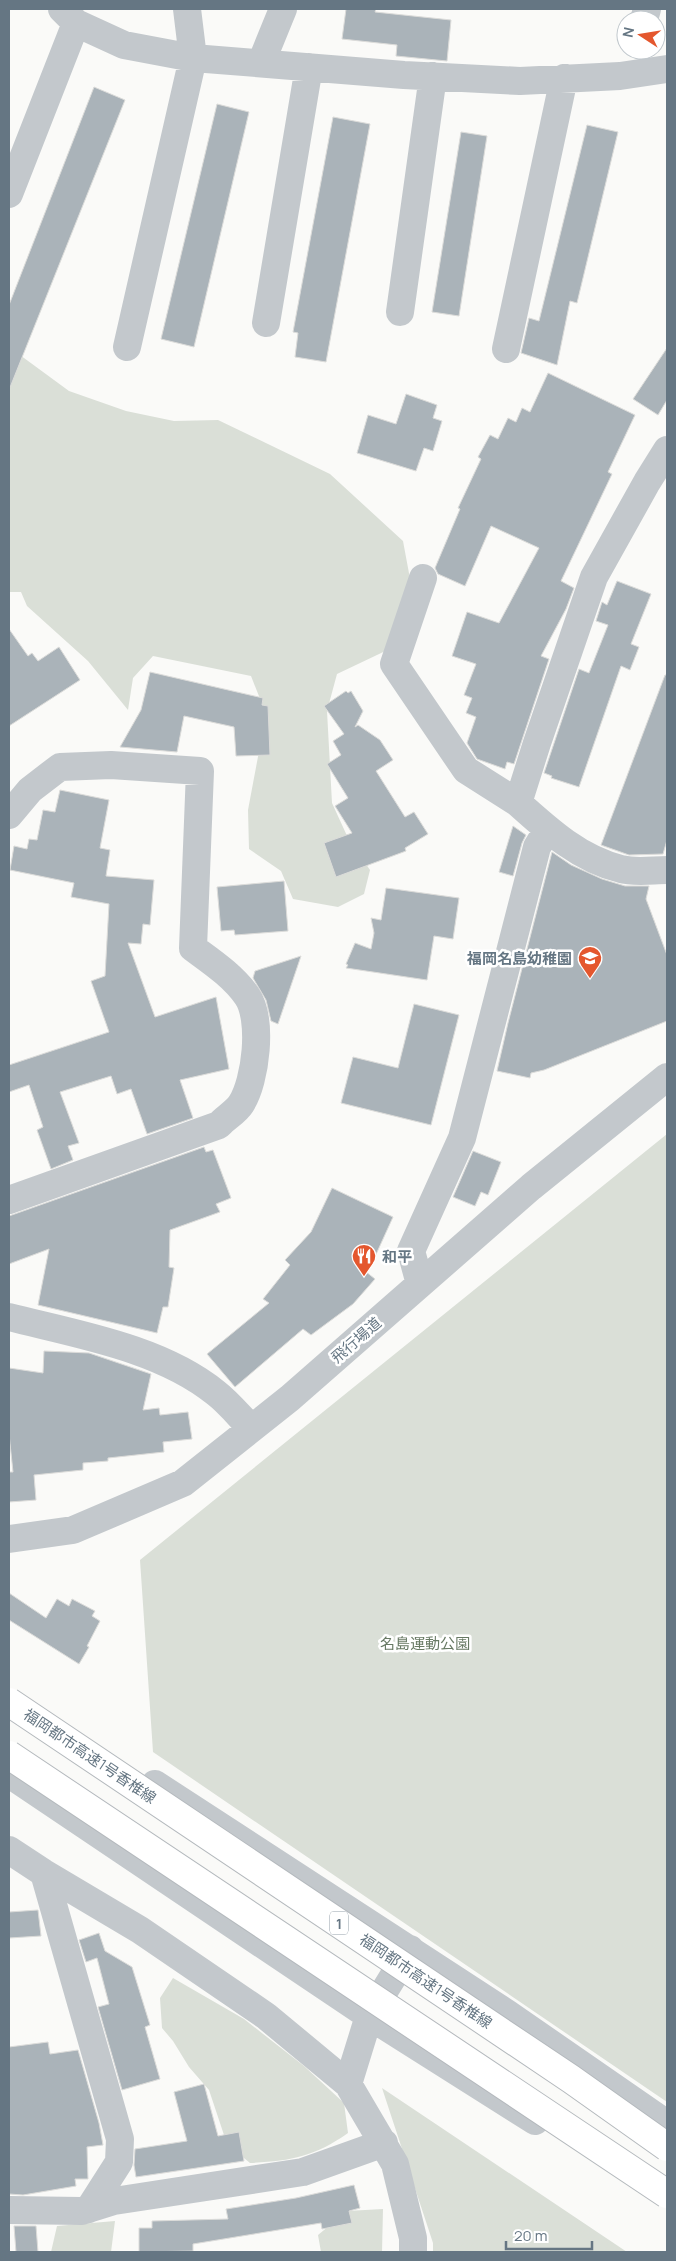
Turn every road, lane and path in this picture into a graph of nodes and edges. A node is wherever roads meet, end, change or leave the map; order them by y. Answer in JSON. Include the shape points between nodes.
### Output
{"nodes":[{"id":1,"x":187,"y":9,"type":"edge"},
{"id":2,"x":283,"y":9,"type":"edge"},
{"id":3,"x":69,"y":16,"type":"edge"},
{"id":4,"x":193,"y":58,"type":"junction"},
{"id":5,"x":635,"y":62,"type":"edge"},
{"id":6,"x":261,"y":63,"type":"junction"},
{"id":7,"x":309,"y":67,"type":"junction"},
{"id":8,"x":667,"y":69,"type":"edge"},
{"id":9,"x":434,"y":76,"type":"junction"},
{"id":10,"x":564,"y":78,"type":"junction"},
{"id":11,"x":9,"y":194,"type":"edge"},
{"id":12,"x":400,"y":312,"type":"dead end"},
{"id":13,"x":266,"y":323,"type":"dead end"},
{"id":14,"x":127,"y":347,"type":"dead end"},
{"id":15,"x":506,"y":349,"type":"dead end"},
{"id":16,"x":667,"y":450,"type":"edge"},
{"id":17,"x":423,"y":578,"type":"dead end"},
{"id":18,"x":518,"y":803,"type":"junction"},
{"id":19,"x":9,"y":815,"type":"edge"},
{"id":20,"x":548,"y":829,"type":"junction"},
{"id":21,"x":667,"y":870,"type":"edge"},
{"id":22,"x":667,"y":1077,"type":"edge"},
{"id":23,"x":9,"y":1200,"type":"edge"},
{"id":24,"x":420,"y":1284,"type":"junction"},
{"id":25,"x":9,"y":1316,"type":"edge"},
{"id":26,"x":251,"y":1428,"type":"junction"},
{"id":27,"x":9,"y":1539,"type":"edge"},
{"id":28,"x":9,"y":1690,"type":"edge"},
{"id":29,"x":9,"y":1702,"type":"edge"},
{"id":30,"x":9,"y":1755,"type":"edge"},
{"id":31,"x":9,"y":1774,"type":"edge"},
{"id":32,"x":9,"y":1850,"type":"edge"},
{"id":33,"x":44,"y":1873,"type":"junction"},
{"id":34,"x":410,"y":1949,"type":"junction"},
{"id":35,"x":369,"y":2016,"type":"junction"},
{"id":36,"x":348,"y":2084,"type":"junction"},
{"id":37,"x":667,"y":2124,"type":"edge"},
{"id":38,"x":384,"y":2143,"type":"junction"},
{"id":39,"x":667,"y":2147,"type":"edge"},
{"id":40,"x":667,"y":2194,"type":"edge"},
{"id":41,"x":667,"y":2205,"type":"edge"},
{"id":42,"x":89,"y":2209,"type":"junction"},
{"id":43,"x":9,"y":2210,"type":"edge"},
{"id":44,"x":413,"y":2252,"type":"edge"}],
"edges":[{"from":1,"to":4,"type":"street"},
{"from":2,"to":6,"type":"street"},
{"from":3,"to":4,"type":"street","via":[[124,45]]},
{"from":3,"to":11,"type":"street"},
{"from":4,"to":6,"type":"street"},
{"from":4,"to":14,"type":"street"},
{"from":5,"to":8,"type":"street"},
{"from":5,"to":10,"type":"street"},
{"from":6,"to":7,"type":"street"},
{"from":7,"to":9,"type":"street"},
{"from":7,"to":13,"type":"street"},
{"from":9,"to":10,"type":"street","via":[[520,81]]},
{"from":9,"to":12,"type":"street"},
{"from":10,"to":15,"type":"street"},
{"from":16,"to":18,"type":"street","via":[[594,577]]},
{"from":17,"to":18,"type":"street","via":[[394,664],[466,770]]},
{"from":18,"to":20,"type":"street"},
{"from":19,"to":23,"type":"street","via":[[30,790],[60,767],[111,765],[200,771],[193,948],[228,974],[248,998],[256,1028],[254,1069],[241,1104],[218,1125]]},
{"from":20,"to":21,"type":"street","via":[[587,858],[623,870]]},
{"from":20,"to":24,"type":"street","via":[[537,847],[462,1138],[412,1251]]},
{"from":22,"to":24,"type":"street","name":"飛行場道","via":[[531,1187]]},
{"from":24,"to":26,"type":"street","name":"飛行場道"},
{"from":25,"to":26,"type":"street","via":[[118,1345],[177,1368],[216,1393]]},
{"from":26,"to":27,"type":"street","name":"飛行場道","via":[[183,1483],[73,1530]]},
{"from":28,"to":34,"type":"street"},
{"from":29,"to":39,"type":"highway","name":"福岡都市高速1号香椎線","number":"1","bridge":true,"via":[[563,2073]]},
{"from":30,"to":40,"type":"highway","bridge":true},
{"from":31,"to":35,"type":"street"},
{"from":32,"to":33,"type":"street"},
{"from":33,"to":36,"type":"street","via":[[140,1930],[266,2016]]},
{"from":33,"to":42,"type":"street","via":[[120,2139],[119,2162]]},
{"from":34,"to":35,"type":"street"},
{"from":34,"to":37,"type":"street"},
{"from":35,"to":36,"type":"street"},
{"from":35,"to":41,"type":"street"},
{"from":36,"to":38,"type":"street"},
{"from":38,"to":42,"type":"street","via":[[303,2172],[114,2201]]},
{"from":38,"to":44,"type":"street","via":[[395,2164],[413,2238]]},
{"from":42,"to":43,"type":"street"}]}
